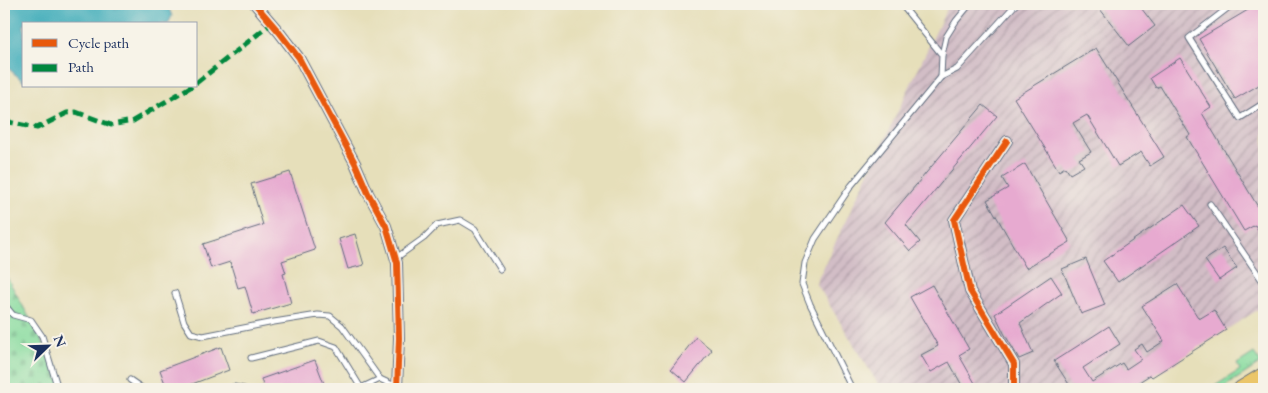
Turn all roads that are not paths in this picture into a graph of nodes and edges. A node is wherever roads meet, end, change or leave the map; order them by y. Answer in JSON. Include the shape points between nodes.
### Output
{"nodes":[{"id":1,"x":255,"y":4,"type":"edge"},
{"id":2,"x":901,"y":4,"type":"edge"},
{"id":3,"x":970,"y":4,"type":"edge"},
{"id":4,"x":1016,"y":4,"type":"edge"},
{"id":5,"x":1233,"y":4,"type":"edge"},
{"id":6,"x":942,"y":55,"type":"junction"},
{"id":7,"x":941,"y":77,"type":"junction"},
{"id":8,"x":1264,"y":103,"type":"edge"},
{"id":9,"x":1007,"y":141,"type":"dead end"},
{"id":10,"x":1210,"y":204,"type":"dead end"},
{"id":11,"x":396,"y":259,"type":"junction"},
{"id":12,"x":500,"y":269,"type":"dead end"},
{"id":13,"x":1264,"y":283,"type":"edge"},
{"id":14,"x":175,"y":293,"type":"dead end"},
{"id":15,"x":4,"y":304,"type":"edge"},
{"id":16,"x":251,"y":358,"type":"dead end"},
{"id":17,"x":1264,"y":375,"type":"edge"},
{"id":18,"x":380,"y":379,"type":"junction"},
{"id":19,"x":130,"y":380,"type":"dead end"},
{"id":20,"x":397,"y":388,"type":"edge"},
{"id":21,"x":58,"y":389,"type":"edge"},
{"id":22,"x":143,"y":389,"type":"edge"},
{"id":23,"x":226,"y":389,"type":"edge"},
{"id":24,"x":244,"y":389,"type":"edge"},
{"id":25,"x":360,"y":389,"type":"edge"},
{"id":26,"x":852,"y":389,"type":"edge"},
{"id":27,"x":1014,"y":389,"type":"edge"},
{"id":28,"x":1241,"y":389,"type":"edge"}],
"edges":[{"from":1,"to":11,"type":"street","via":[[299,58],[386,226]]},
{"from":2,"to":6,"type":"lane"},
{"from":3,"to":6,"type":"lane","via":[[946,37]]},
{"from":4,"to":7,"type":"lane","via":[[957,70]]},
{"from":5,"to":8,"type":"lane","via":[[1189,38],[1240,118]]},
{"from":6,"to":7,"type":"lane"},
{"from":7,"to":26,"type":"lane","via":[[851,186],[815,239],[805,263],[802,284]]},
{"from":9,"to":27,"type":"street","via":[[954,220],[970,291],[1014,364]]},
{"from":10,"to":13,"type":"lane"},
{"from":11,"to":12,"type":"lane","via":[[437,225],[460,220],[475,229]]},
{"from":11,"to":20,"type":"street"},
{"from":14,"to":18,"type":"lane","via":[[184,322],[191,332],[203,336],[318,315],[330,316],[342,326]]},
{"from":15,"to":21,"type":"lane","via":[[13,315],[31,320],[42,336]]},
{"from":16,"to":25,"type":"lane","via":[[319,341],[336,348]]},
{"from":17,"to":28,"type":"main road"},
{"from":18,"to":20,"type":"lane"},
{"from":18,"to":25,"type":"lane"},
{"from":19,"to":22,"type":"lane"},
{"from":23,"to":24,"type":"lane"}]}
